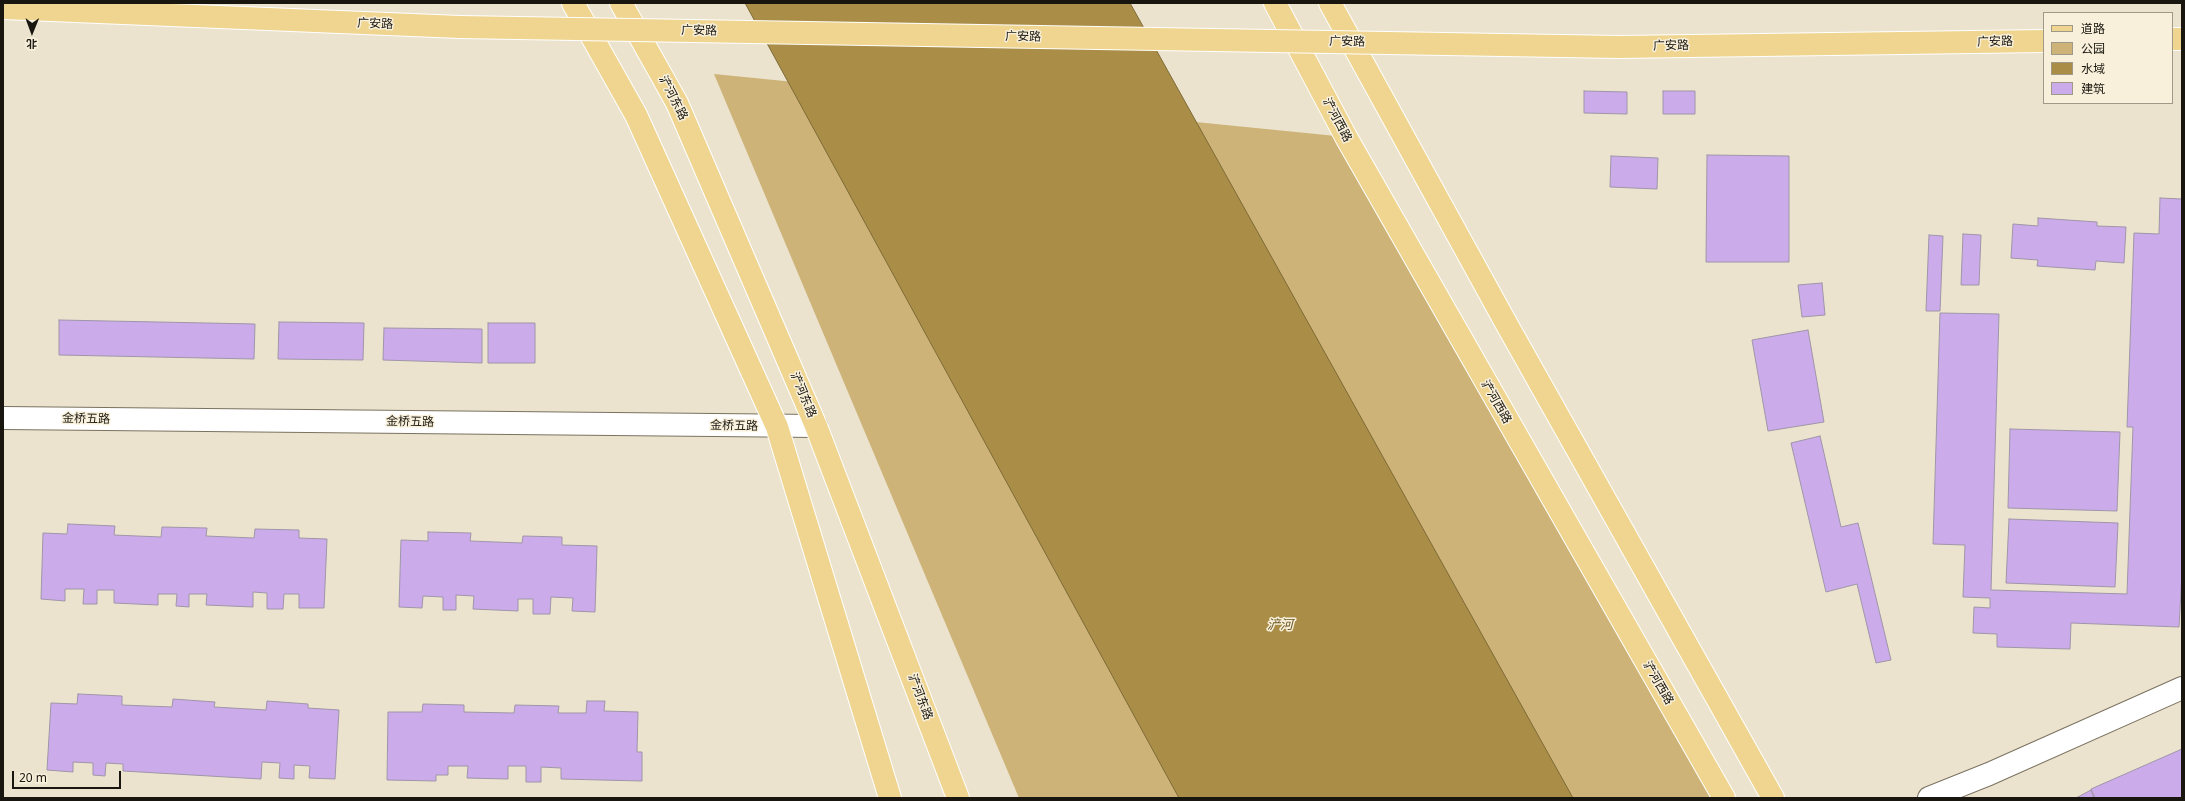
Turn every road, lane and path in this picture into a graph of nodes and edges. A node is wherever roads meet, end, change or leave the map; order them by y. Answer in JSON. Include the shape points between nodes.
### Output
{"nodes":[{"id":1,"x":573,"y":3,"type":"edge"},
{"id":2,"x":621,"y":3,"type":"edge"},
{"id":3,"x":1275,"y":3,"type":"edge"},
{"id":4,"x":1330,"y":3,"type":"edge"},
{"id":5,"x":3,"y":8,"type":"edge"},
{"id":6,"x":2043,"y":41,"type":"edge"},
{"id":7,"x":3,"y":418,"type":"edge"},
{"id":8,"x":816,"y":426,"type":"junction"},
{"id":9,"x":777,"y":427,"type":"junction"},
{"id":10,"x":2182,"y":688,"type":"edge"},
{"id":11,"x":890,"y":798,"type":"edge"},
{"id":12,"x":958,"y":798,"type":"edge"},
{"id":13,"x":1724,"y":798,"type":"edge"},
{"id":14,"x":1773,"y":798,"type":"edge"},
{"id":15,"x":1929,"y":798,"type":"edge"}],
"edges":[{"from":1,"to":9,"type":"main road","via":[[636,115]]},
{"from":2,"to":8,"type":"main road","name":"浐河东路","via":[[677,103]]},
{"from":3,"to":13,"type":"main road","name":"浐河西路","via":[[1354,151]]},
{"from":4,"to":14,"type":"main road","via":[[1506,323]]},
{"from":5,"to":6,"type":"main road","name":"广安路","bridge":true,"via":[[460,27],[1619,47]]},
{"from":7,"to":9,"type":"street","name":"金桥五路"},
{"from":8,"to":9,"type":"street","name":"金桥五路"},
{"from":8,"to":12,"type":"main road","name":"浐河东路"},
{"from":9,"to":11,"type":"main road"},
{"from":10,"to":15,"type":"street"}]}
